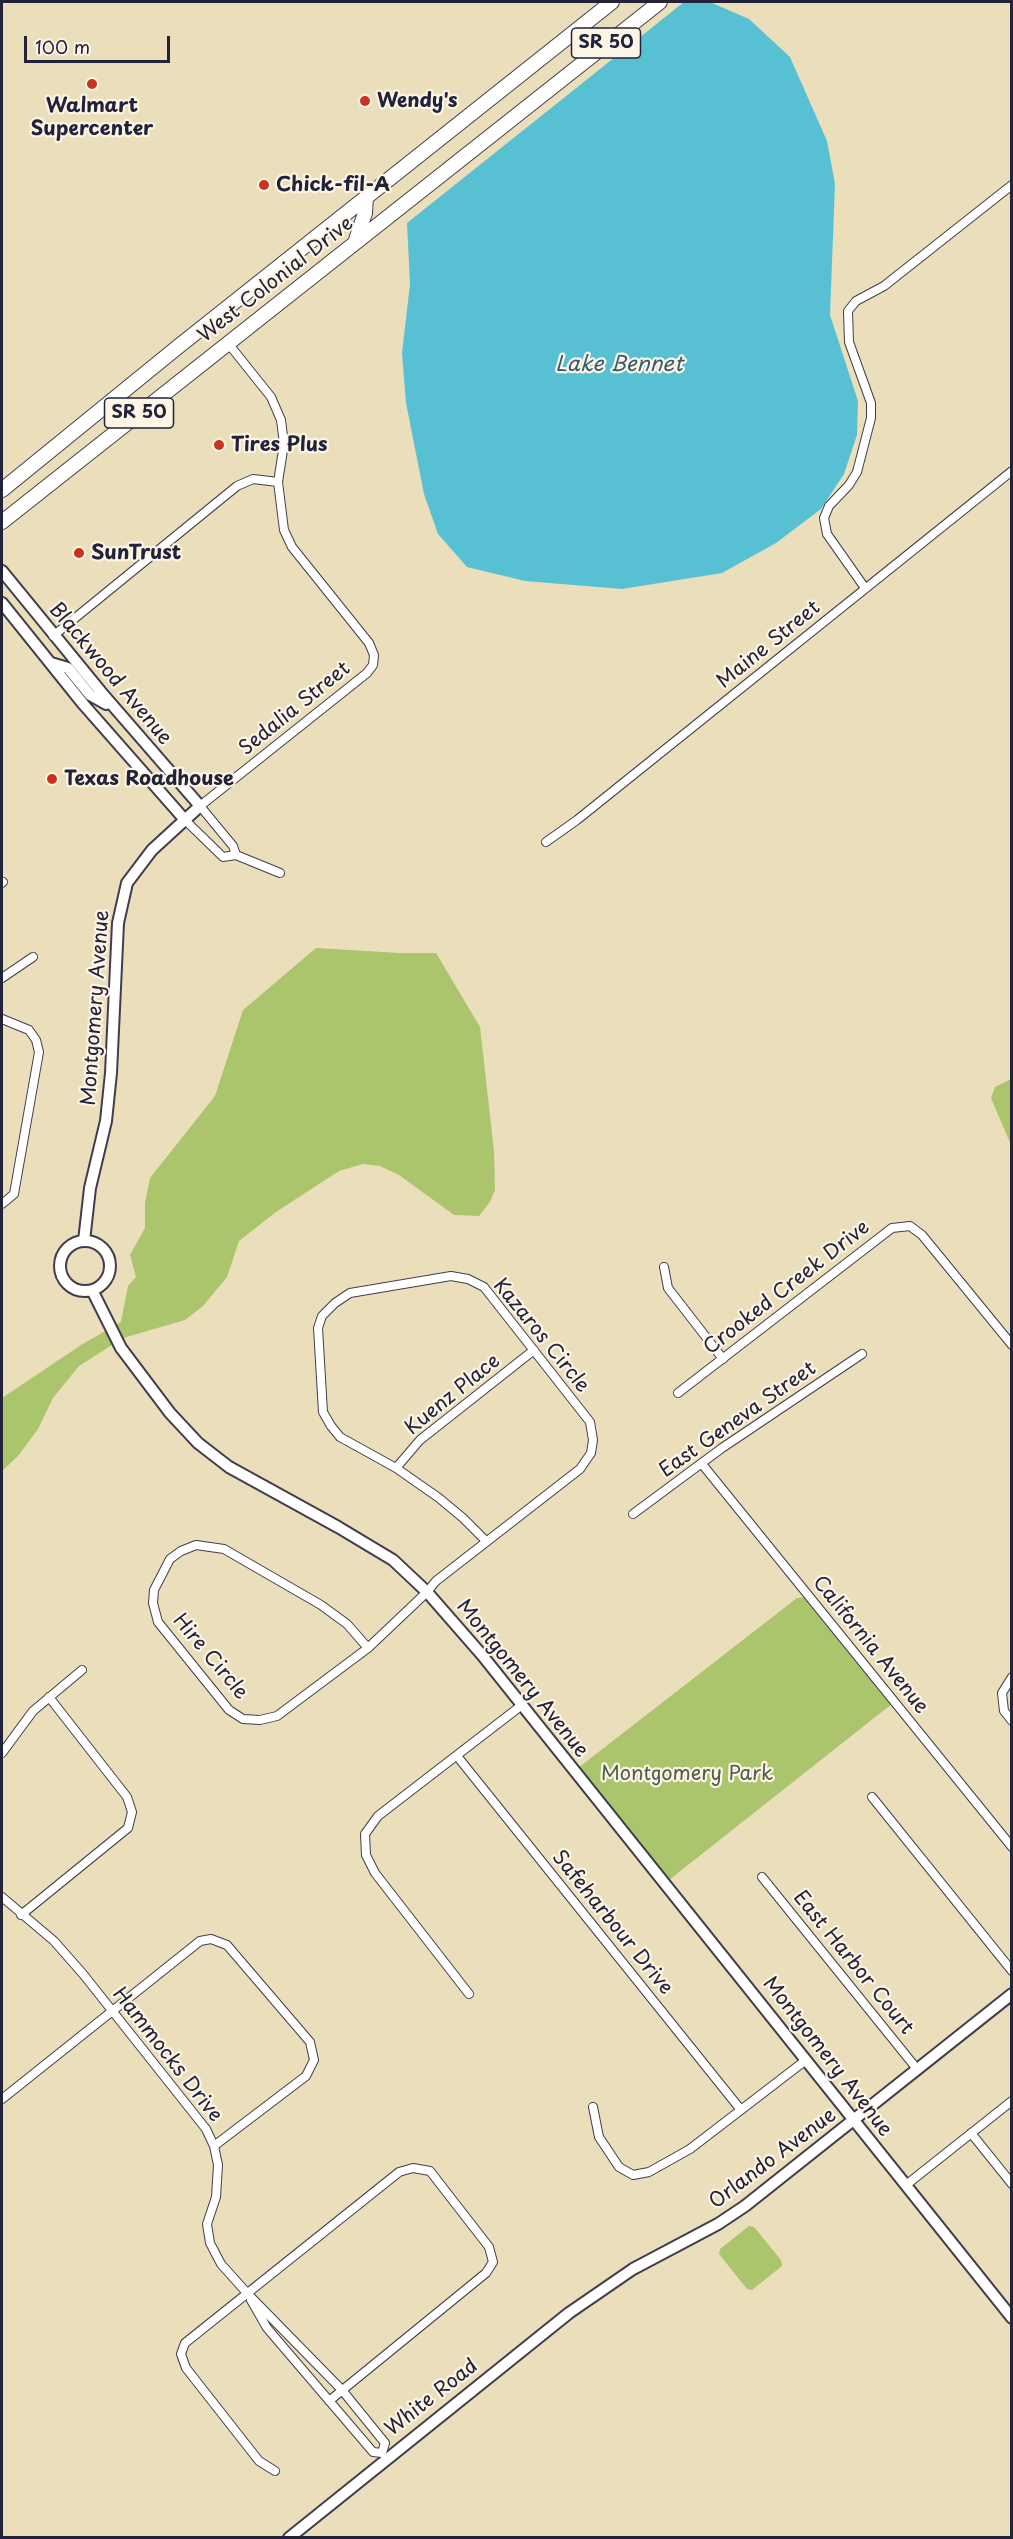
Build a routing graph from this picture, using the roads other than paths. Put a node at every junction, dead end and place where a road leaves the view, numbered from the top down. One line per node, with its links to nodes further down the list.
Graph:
1 (612, 2): 4 (highway, West Colonial Drive / SR 50)
2 (660, 2): 5 (highway, West Colonial Drive / SR 50)
3 (1011, 185): 12 (street)
4 (366, 197): 5 (highway); 9 (highway, West Colonial Drive / SR 50)
5 (355, 243): 6 (highway, West Colonial Drive / SR 50)
6 (227, 342): 8 (street); 10 (highway, West Colonial Drive / SR 50)
7 (1011, 471): 12 (street, Maine Street)
8 (278, 482): 14 (street); 17 (street, Sedalia Street)
9 (2, 490)
10 (2, 522)
11 (2, 572): 14 (street, Blackwood Avenue)
12 (865, 588): 19 (street, Maine Street)
13 (2, 603): 15 (street, Blackwood Avenue)
14 (53, 636): 16 (street, Blackwood Avenue)
15 (51, 663): 16 (street); 18 (street, Blackwood Avenue)
16 (115, 709): 17 (street, Blackwood Avenue)
17 (200, 806): 18 (street, Montgomery Avenue); 20 (street, Blackwood Avenue)
18 (185, 820): 20 (street, Blackwood Avenue); 26 (street, Montgomery Avenue)
19 (546, 842)
20 (236, 855): 21 (street, Blackwood Avenue)
21 (280, 873)
22 (33, 957): 23 (street)
23 (2, 978)
24 (2, 1019): 25 (street)
25 (2, 1204)
26 (84, 1241): 28 (street); 28 (street)
27 (664, 1267): 32 (street)
28 (92, 1290): 38 (street, Montgomery Avenue)
29 (1011, 1345): 32 (street, Crooked Creek Drive)
30 (534, 1350): 35 (street, Kuenz Place); 35 (street, Kazaros Circle); 37 (street, Kazaros Circle)
31 (862, 1354): 34 (street, East Geneva Street)
32 (723, 1359): 33 (street, Crooked Creek Drive)
33 (678, 1393)
34 (702, 1464): 36 (street, East Geneva Street); 48 (street, California Avenue)
35 (396, 1468): 37 (street, Kazaros Circle)
36 (633, 1514)
37 (486, 1541): 38 (street, Kazaros Circle)
38 (428, 1592): 39 (street, Hire Circle); 43 (street, Montgomery Avenue)
39 (368, 1648): 39 (street, Hire Circle)
40 (82, 1670): 42 (street)
41 (1011, 1677): 44 (street)
42 (49, 1697): 45 (street); 51 (street)
43 (522, 1705): 46 (street); 56 (street, Montgomery Avenue)
44 (1011, 1721)
45 (2, 1753)
46 (457, 1755): 53 (street); 61 (street, Safeharbour Drive)
47 (872, 1797): 52 (street)
48 (1011, 1847)
49 (762, 1877): 57 (street, East Harbor Court)
50 (2, 1897): 51 (street, Hammocks Drive)
51 (21, 1915): 55 (street, Hammocks Drive)
52 (1011, 1971)
53 (469, 1994)
54 (1011, 1994): 57 (street, Orlando Avenue)
55 (112, 2011): 58 (street); 64 (street, Hammocks Drive); 64 (street)
56 (806, 2060): 61 (street); 62 (street, Montgomery Avenue)
57 (917, 2070): 62 (street, Orlando Avenue)
58 (2, 2098)
59 (1011, 2101): 63 (street)
60 (593, 2107): 61 (street)
61 (741, 2110)
62 (854, 2120): 66 (street, Montgomery Avenue); 67 (street, Orlando Avenue)
63 (972, 2133): 65 (street); 66 (street)
64 (214, 2146): 68 (street, Hammocks Drive)
65 (1011, 2184)
66 (906, 2185): 69 (street, Montgomery Avenue)
67 (601, 2290): 72 (street, White Road)
68 (248, 2293): 70 (street, Hammocks Drive); 70 (street); 71 (street, Hammocks Drive); 73 (street)
69 (1011, 2318)
70 (342, 2390): 71 (street); 72 (street, Hammocks Drive)
71 (329, 2401): 72 (street, Hammocks Drive)
72 (384, 2456): 74 (street, White Road)
73 (275, 2471)
74 (289, 2538)

